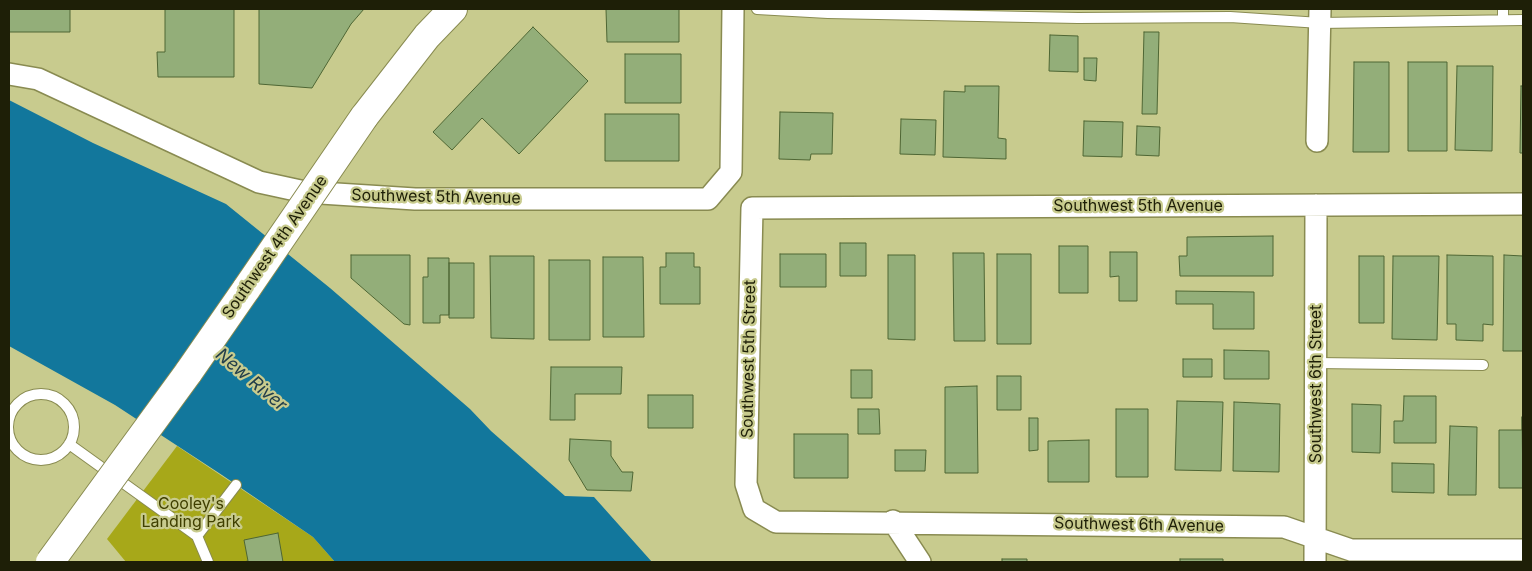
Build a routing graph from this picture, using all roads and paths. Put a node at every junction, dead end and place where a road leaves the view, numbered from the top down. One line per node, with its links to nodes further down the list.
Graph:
1 (453, 9): 22 (main road, Southwest 4th Avenue, bridge)
2 (733, 9): 8 (street, Southwest 5th Avenue)
3 (757, 9): 5 (lane)
4 (1503, 9): 6 (lane)
5 (1320, 16): 6 (lane); 9 (street)
6 (1503, 20): 7 (lane)
7 (1523, 20)
8 (9, 74)
9 (1317, 141)
10 (1523, 204): 11 (street, Southwest 5th Avenue)
11 (1316, 206): 12 (street, Southwest 5th Avenue); 13 (street, Southwest 6th Street)
12 (752, 208): 17 (street, Southwest 5th Street)
13 (1316, 363): 14 (lane); 20 (street, Southwest 6th Street)
14 (1483, 365)
15 (69, 444): 15 (lane); 19 (lane)
16 (236, 484): 19 (lane)
17 (754, 509): 18 (street, Southwest 6th Avenue)
18 (893, 522): 20 (street, Southwest 6th Avenue); 24 (street)
19 (197, 536): 23 (lane)
20 (1316, 538): 21 (street, Southwest 6th Avenue); 25 (street, Southwest 6th Street)
21 (1523, 550)
22 (50, 562)
23 (208, 562)
24 (920, 562)
25 (1316, 562)

